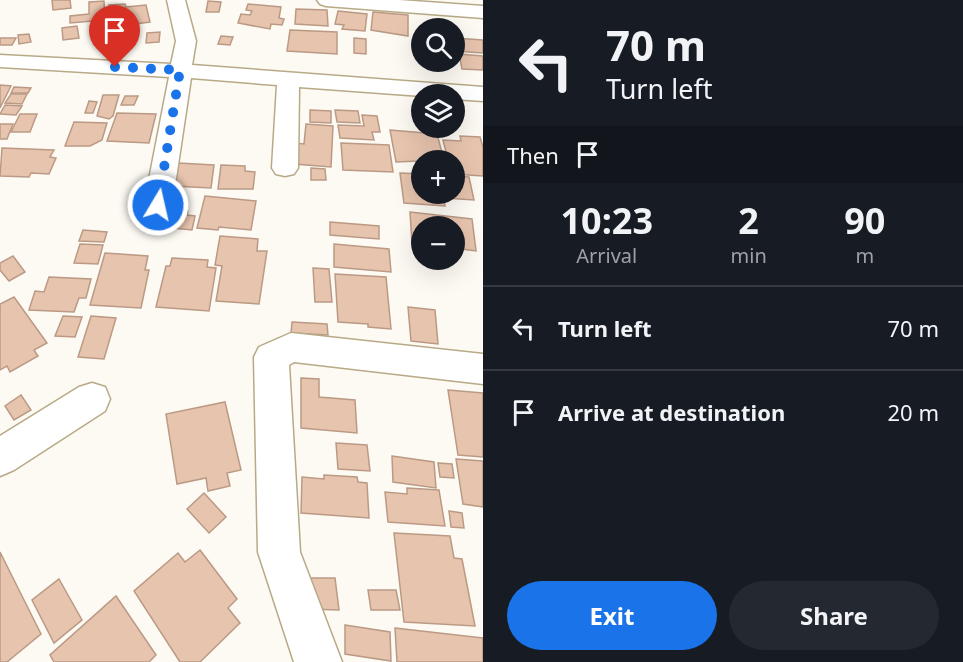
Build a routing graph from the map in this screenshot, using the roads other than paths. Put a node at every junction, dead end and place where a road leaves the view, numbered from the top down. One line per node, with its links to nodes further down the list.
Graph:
1 (176, 0): 5 (street)
2 (326, 0): 3 (street)
3 (483, 12)
4 (0, 61): 5 (street)
5 (180, 70): 6 (street); 9 (street)
6 (288, 79): 7 (street); 8 (street)
7 (483, 94)
8 (285, 168)
9 (158, 205)
10 (483, 369): 13 (street)
11 (92, 399): 12 (street)
12 (0, 458)
13 (318, 662)

